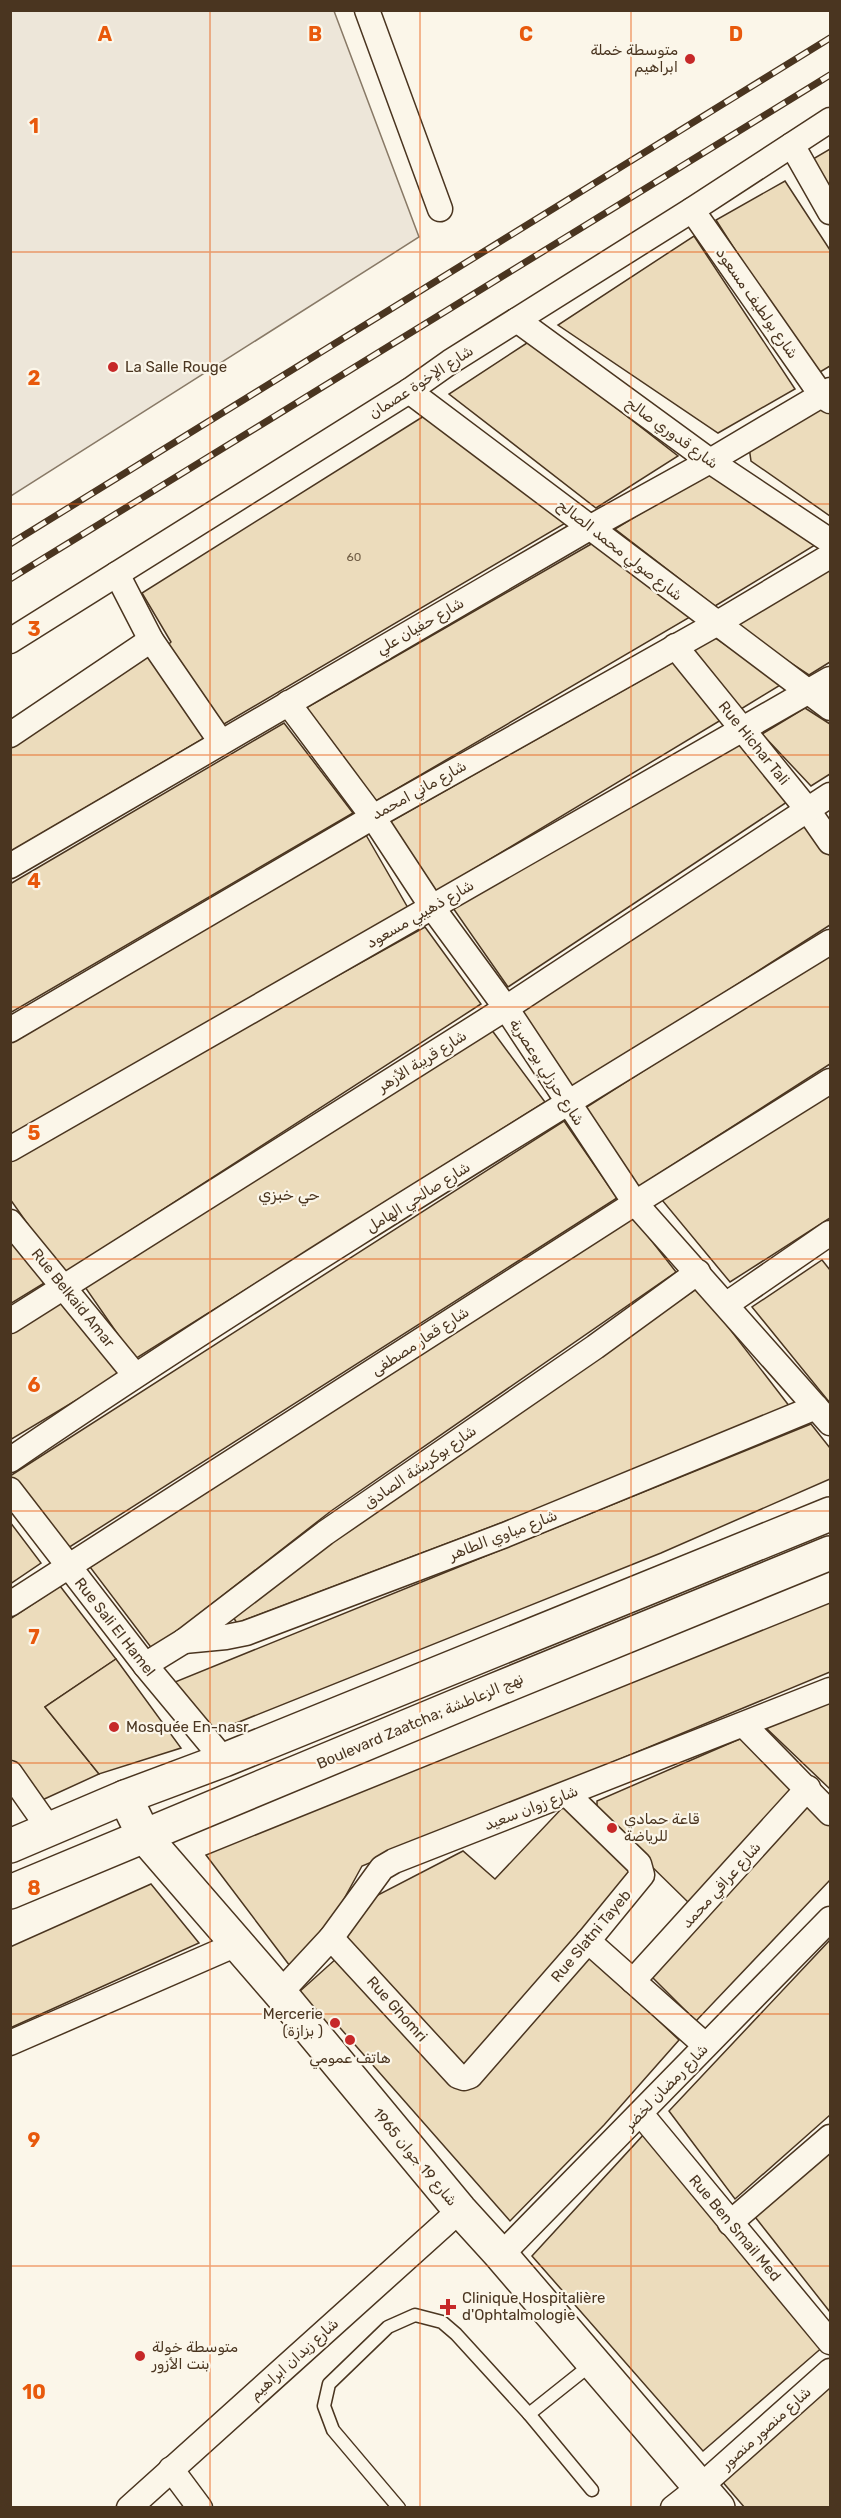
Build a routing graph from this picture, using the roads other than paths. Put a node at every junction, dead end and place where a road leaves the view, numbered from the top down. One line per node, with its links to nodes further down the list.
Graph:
1 (367, 10): 4 (street)
2 (831, 120): 3 (street, شارع الإخوة عصمان)
3 (792, 145): 5 (street, شارع الإخوة عصمان); 6 (street)
4 (440, 210)
5 (693, 210): 7 (street, شارع الإخوة عصمان); 9 (street, شارع بولطيف مسعود)
6 (831, 212)
7 (517, 320): 8 (street, شارع الإخوة عصمان); 10 (street, شارع قدوري صالح)
8 (409, 391): 11 (street, شارع صولي محمد الصالح); 14 (street, شارع الإخوة عصمان)
9 (828, 396): 10 (street, شارع حفيان علي)
10 (710, 461): 11 (street, شارع حفيان علي); 12 (street, شارع قدوري صالح)
11 (591, 527): 15 (street, شارع صولي محمد الصالح); 21 (street, شارع حفيان علي)
12 (831, 541)
13 (831, 556): 15 (street, شارع ماني امحمد)
14 (117, 574): 16 (street); 17 (street, شارع الإخوة عصمان)
15 (716, 624): 18 (street, شارع ماني امحمد); 20 (street, شارع صولي محمد الصالح)
16 (152, 640): 24 (street); 25 (street)
17 (10, 641)
18 (675, 646): 23 (street, Rue Hichar Tali); 28 (street, شارع ماني امحمد)
19 (831, 679): 20 (street, شارع ذهيبي مسعود)
20 (809, 692): 22 (street, شارع صولي محمد الصالح); 23 (street, شارع ذهيبي مسعود)
21 (288, 703): 25 (street, شارع حفيان علي); 28 (street, شارع حرزلي بوعصرية)
22 (831, 708)
23 (745, 730): 27 (street, Rue Hichar Tali); 31 (street, شارع ذهيبي مسعود)
24 (10, 735)
25 (221, 742): 30 (street, شارع حفيان علي)
26 (831, 795): 27 (street, شارع قريبة الأزهر)
27 (807, 809): 29 (street, Rue Hichar Tali); 33 (street, شارع قريبة الأزهر)
28 (373, 816): 31 (street, شارع حرزلي بوعصرية); 34 (street, شارع ماني امحمد)
29 (831, 842)
30 (10, 866)
31 (432, 907): 33 (street, شارع حرزلي بوعصرية); 37 (street, شارع ذهيبي مسعود)
32 (831, 942): 36 (street, شارع صالحي الهامل)
33 (506, 1008): 36 (street, شارع حرزلي بوعصرية); 42 (street, شارع قريبة الأزهر)
34 (10, 1030)
35 (831, 1081): 38 (street, شارع قعار مصطفى)
36 (567, 1103): 38 (street, شارع حرزلي بوعصرية); 45 (street, شارع صالحي الهامل)
37 (10, 1149)
38 (635, 1203): 41 (street, شارع حرزلي بوعصرية); 51 (street, شارع قعار مصطفى)
39 (12, 1226): 42 (street, Rue Belkaid Amar)
40 (828, 1239): 43 (street)
41 (698, 1272): 43 (street, شارع حرزلي بوعصرية); 53 (street, شارع بوكريشة الصادق)
42 (64, 1287): 44 (street, شارع قريبة الأزهر); 45 (street, Rue Belkaid Amar)
43 (727, 1304): 46 (street, شارع حرزلي بوعصرية)
44 (10, 1320)
45 (135, 1375): 47 (street, شارع صالحي الهامل)
46 (823, 1415): 53 (street, شارع مياوي الطاهر)
47 (10, 1460)
48 (10, 1490): 51 (street, Rue Sali El Hamel)
49 (831, 1514): 57 (main road)
50 (831, 1553): 64 (main road, Boulevard Zaatcha; نهج الزعاطشة)
51 (68, 1567): 52 (street, شارع قعار مصطفى); 54 (street, Rue Sali El Hamel)
52 (10, 1604)
53 (184, 1641): 54 (street, شارع بوكريشة الصادق)
54 (145, 1665): 57 (street, Rue Sali El Hamel)
55 (831, 1690): 56 (street, شارع زوان سعيد)
56 (744, 1725): 59 (street); 60 (street, شارع زوان سعيد)
57 (224, 1760): 61 (main road)
58 (10, 1773): 63 (street)
59 (808, 1788): 62 (street); 71 (street, شارع عرافي محمد)
60 (567, 1794): 68 (street, شارع زوان سعيد); 69 (street, Rue Slatni Tayeb)
61 (125, 1797): 63 (main road); 64 (main road, شارع 19 جوان 1965)
62 (831, 1813)
63 (50, 1830): 65 (main road)
64 (144, 1836): 66 (main road, Boulevard Zaatcha; نهج الزعاطشة); 70 (main road, شارع 19 جوان 1965)
65 (10, 1846)
66 (10, 1892)
67 (831, 1919): 74 (street, شارع رمضان لخضر)
68 (331, 1938): 72 (street, شارع زوان سعيد); 75 (street, Rue Ghomri)
69 (588, 1941): 71 (street); 75 (street, Rue Slatni Tayeb)
70 (237, 1944): 72 (main road, شارع 19 جوان 1965); 73 (street)
71 (633, 1981): 74 (street)
72 (280, 1993): 78 (main road, شارع 19 جوان 1965)
73 (10, 2043)
74 (705, 2045): 76 (street, شارع رمضان لخضر)
75 (464, 2078)
76 (641, 2114): 79 (street, Rue Ben Smail Med); 80 (street, شارع رمضان لخضر)
77 (831, 2137): 79 (street)
78 (460, 2210): 80 (main road, شارع 19 جوان 1965); 85 (street, شارع زيدان ابراهيم)
79 (730, 2223): 81 (street, Rue Ben Smail Med)
80 (501, 2255): 82 (main road, شارع 19 جوان 1965)
81 (831, 2342)
82 (594, 2362): 84 (lane); 87 (main road, شارع 19 جوان 1965)
83 (831, 2371): 87 (street, شارع منصور منصور)
84 (529, 2414): 86 (lane); 90 (lane)
85 (171, 2469): 88 (street, شارع زيدان ابراهيم); 89 (street)
86 (592, 2490)
87 (710, 2497): 91 (street)
88 (129, 2508)
89 (200, 2508)
90 (399, 2508)
91 (673, 2508)

